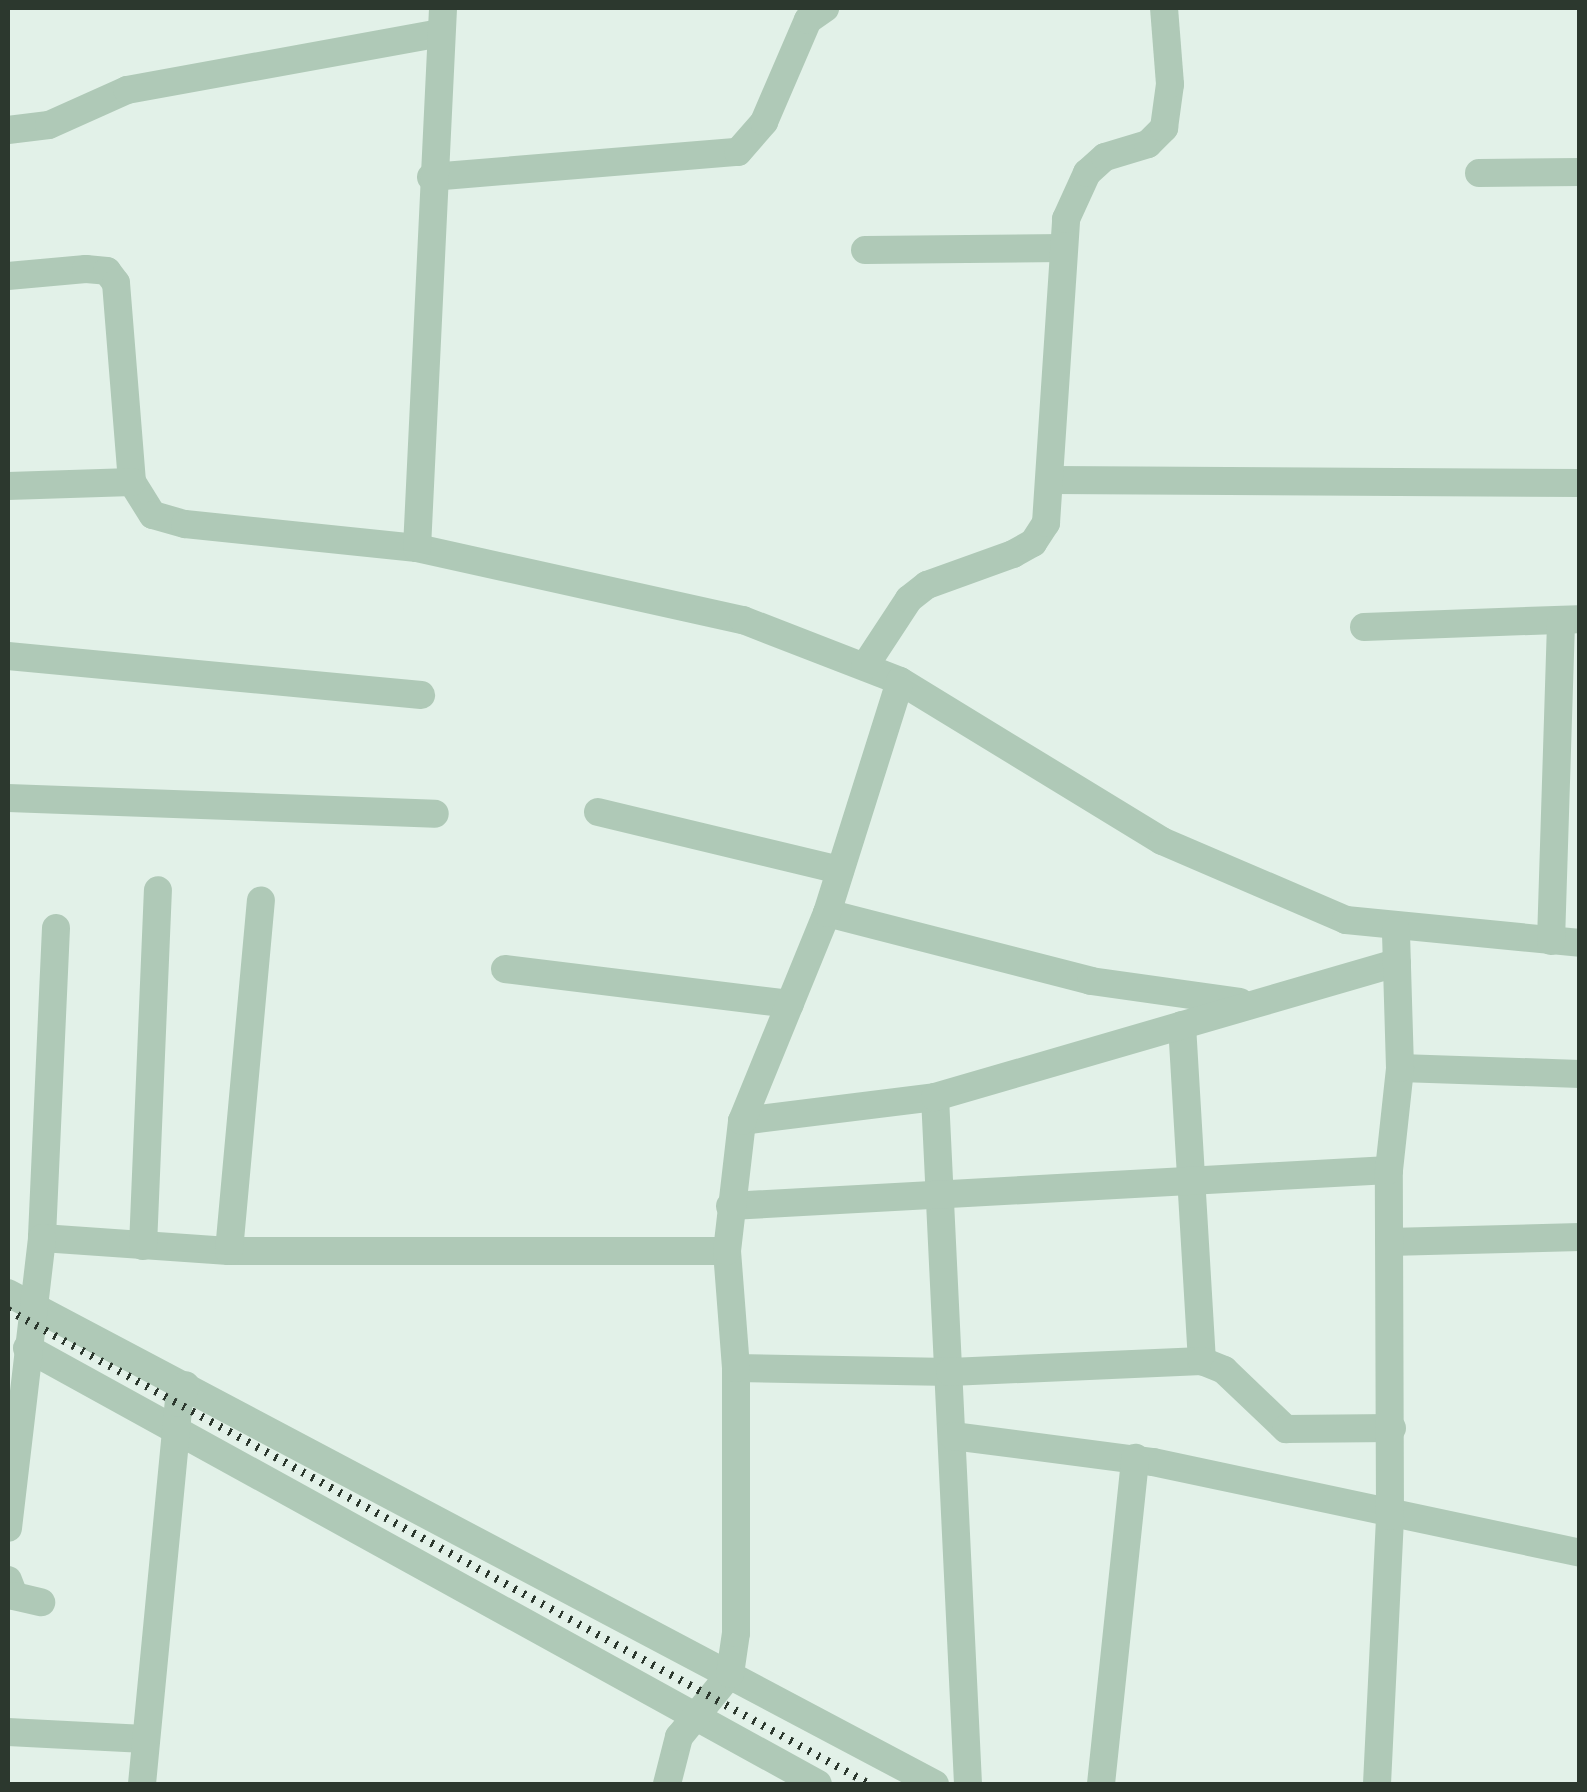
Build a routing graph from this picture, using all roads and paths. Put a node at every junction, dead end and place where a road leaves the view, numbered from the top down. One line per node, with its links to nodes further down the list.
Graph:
1 (825, 8): 7 (street)
2 (1164, 8): 8 (street)
3 (441, 20): 4 (street); 7 (street)
4 (8, 130)
5 (1580, 172): 6 (street)
6 (1478, 173)
7 (430, 177): 15 (street)
8 (1064, 248): 9 (street); 11 (street)
9 (866, 250)
10 (8, 276): 12 (street)
11 (1053, 480): 13 (street); 19 (street)
12 (132, 482): 14 (street); 15 (street)
13 (1580, 483)
14 (8, 486)
15 (417, 548): 19 (street)
16 (1570, 619): 17 (street); 31 (street)
17 (1364, 627)
18 (8, 656): 21 (street)
19 (866, 666): 20 (street)
20 (900, 681): 25 (street); 30 (street)
21 (421, 695)
22 (8, 798): 24 (street)
23 (598, 812): 25 (street)
24 (435, 814)
25 (840, 870): 28 (street)
26 (158, 890): 48 (street)
27 (262, 900): 49 (street)
28 (827, 913): 34 (street); 35 (street)
29 (56, 928): 46 (street)
30 (1396, 930): 31 (street); 32 (street)
31 (1565, 942)
32 (1397, 964): 35 (street); 37 (street)
33 (505, 968): 34 (street)
34 (790, 1004): 40 (street)
35 (1256, 1004): 36 (street)
36 (1182, 1025): 39 (street); 42 (street)
37 (1400, 1068): 38 (street); 41 (street)
38 (1580, 1074)
39 (936, 1097): 40 (street); 43 (street)
40 (742, 1121): 44 (street)
41 (1390, 1170): 42 (street); 47 (street)
42 (1192, 1185): 43 (street); 54 (street)
43 (937, 1195): 44 (street); 56 (street)
44 (730, 1206): 50 (street)
45 (1580, 1237): 47 (street)
46 (42, 1238): 48 (street); 52 (street)
47 (1389, 1242): 59 (street)
48 (143, 1246): 49 (street)
49 (229, 1251): 50 (street)
50 (727, 1251): 55 (street)
51 (8, 1293): 52 (street)
52 (35, 1308): 53 (street); 57 (street)
53 (20, 1358): 58 (street); 63 (street)
54 (1202, 1362): 56 (street); 59 (street)
55 (736, 1368): 56 (street); 67 (street)
56 (950, 1372): 60 (street)
57 (186, 1385): 58 (street); 67 (street)
58 (176, 1428): 68 (street); 70 (street)
59 (1392, 1428): 62 (street)
60 (953, 1436): 61 (street); 75 (street)
61 (1134, 1458): 62 (street); 76 (street)
62 (1390, 1516): 64 (street); 77 (street)
63 (8, 1528)
64 (1580, 1553)
65 (8, 1580): 66 (street)
66 (42, 1602)
67 (730, 1674): 68 (street); 74 (street)
68 (699, 1714): 72 (street); 73 (street)
69 (8, 1732): 70 (street)
70 (145, 1740): 71 (street)
71 (142, 1784)
72 (667, 1784)
73 (818, 1784)
74 (935, 1784)
75 (968, 1784)
76 (1101, 1784)
77 (1377, 1784)

